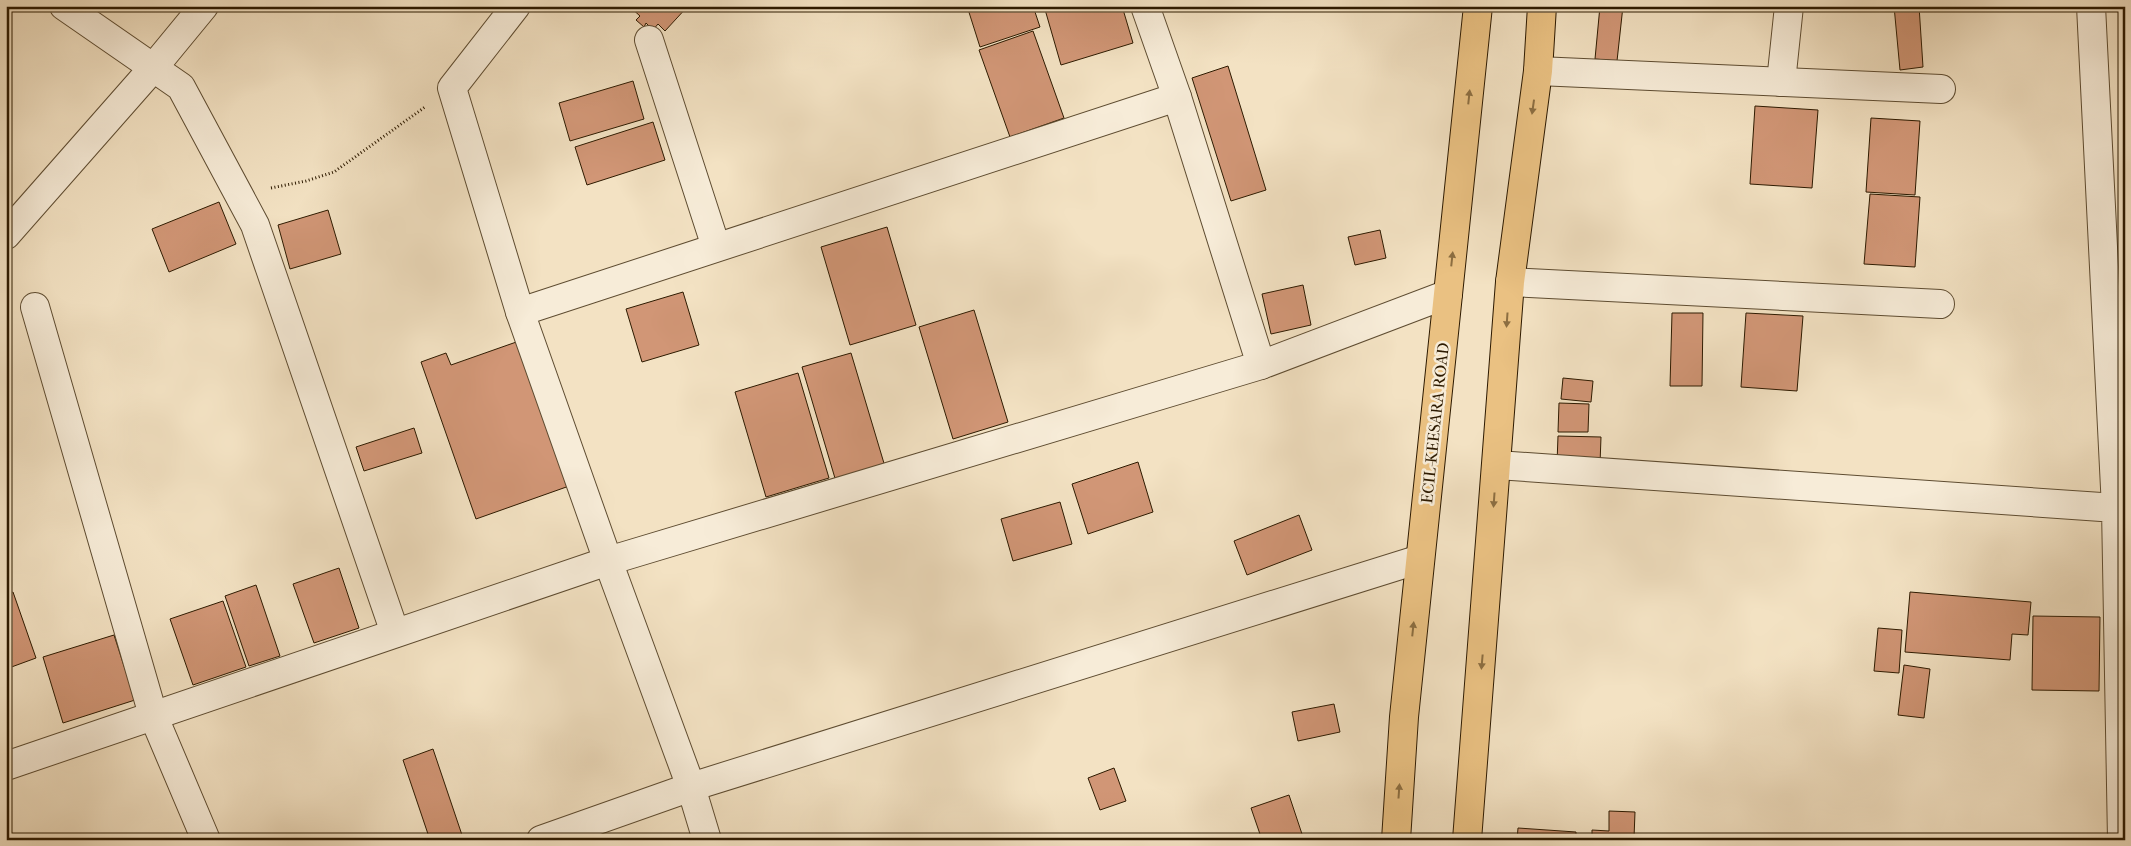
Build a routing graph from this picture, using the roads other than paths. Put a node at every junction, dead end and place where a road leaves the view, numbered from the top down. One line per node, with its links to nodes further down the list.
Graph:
1 (64, 6): 10 (street)
2 (204, 6): 10 (street)
3 (516, 6): 21 (street)
4 (1145, 6): 14 (street)
5 (1478, 6): 18 (main road, ECIL-KEESARA ROAD, one-way to 5)
6 (1542, 6): 11 (main road)
7 (1789, 6): 12 (street)
8 (2091, 6): 22 (street)
9 (649, 40): 16 (street)
10 (153, 68): 15 (street); 28 (street)
11 (1538, 71): 12 (street); 17 (main road, one-way to 17)
12 (1781, 82): 13 (street)
13 (1941, 89)
14 (1177, 97): 16 (street); 23 (street)
15 (6, 235)
16 (716, 247): 21 (street)
17 (1510, 282): 19 (street); 24 (main road, one-way to 24)
18 (1448, 294): 23 (street); 26 (main road, ECIL-KEESARA ROAD)
19 (1940, 304)
20 (35, 307): 29 (street)
21 (520, 312): 27 (street)
22 (2116, 327): 25 (street)
23 (1261, 365): 27 (street)
24 (1497, 465): 25 (street); 36 (main road, one-way to 36)
25 (2116, 508): 37 (street)
26 (1420, 559): 31 (street); 35 (main road, ECIL-KEESARA ROAD, one-way to 26)
27 (608, 561): 28 (street); 31 (street)
28 (396, 633): 29 (street)
29 (154, 715): 30 (street); 32 (street)
30 (6, 766)
31 (691, 787): 33 (street); 34 (street)
32 (206, 840)
33 (541, 840)
34 (706, 840)
35 (1396, 840)
36 (1467, 840)
37 (2122, 840)

